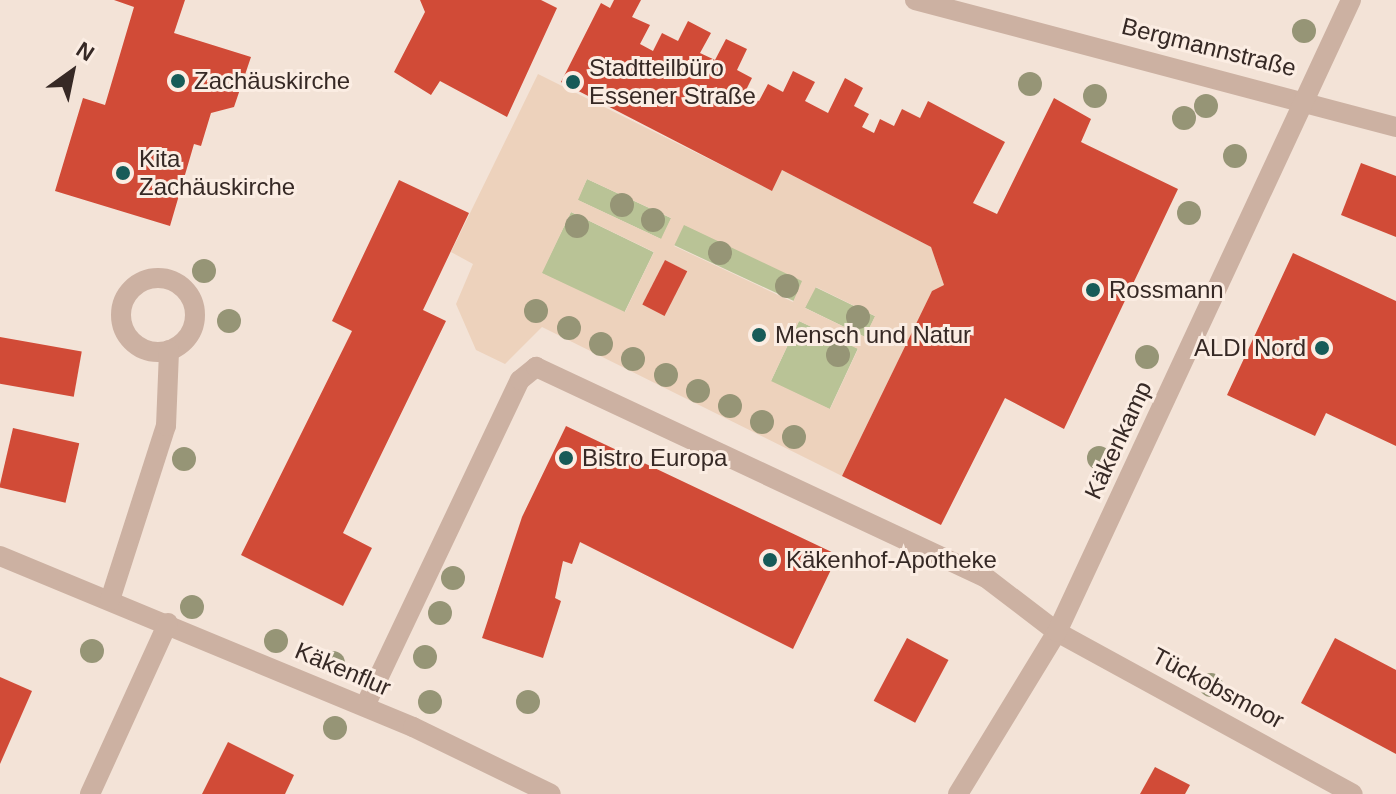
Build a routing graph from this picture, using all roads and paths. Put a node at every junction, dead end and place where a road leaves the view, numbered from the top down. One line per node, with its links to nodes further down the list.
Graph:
1 (915, 0): 3 (street, Bergmannstraße)
2 (1351, 0): 3 (street, Käkenkamp)
3 (1305, 98): 4 (street, Bergmannstraße); 9 (street, Käkenkamp)
4 (1396, 127)
5 (169, 350): 7 (street)
6 (0, 556): 7 (street, Käkenflur)
7 (110, 600): 8 (street, Käkenflur)
8 (168, 623): 10 (street, Käkenflur); 11 (street)
9 (1057, 632): 10 (street, Tückobsmoor); 13 (street, Käkenkamp); 14 (street, Tückobsmoor)
10 (365, 706): 12 (street, Käkenflur)
11 (90, 794)
12 (551, 794)
13 (958, 794)
14 (1353, 794)

